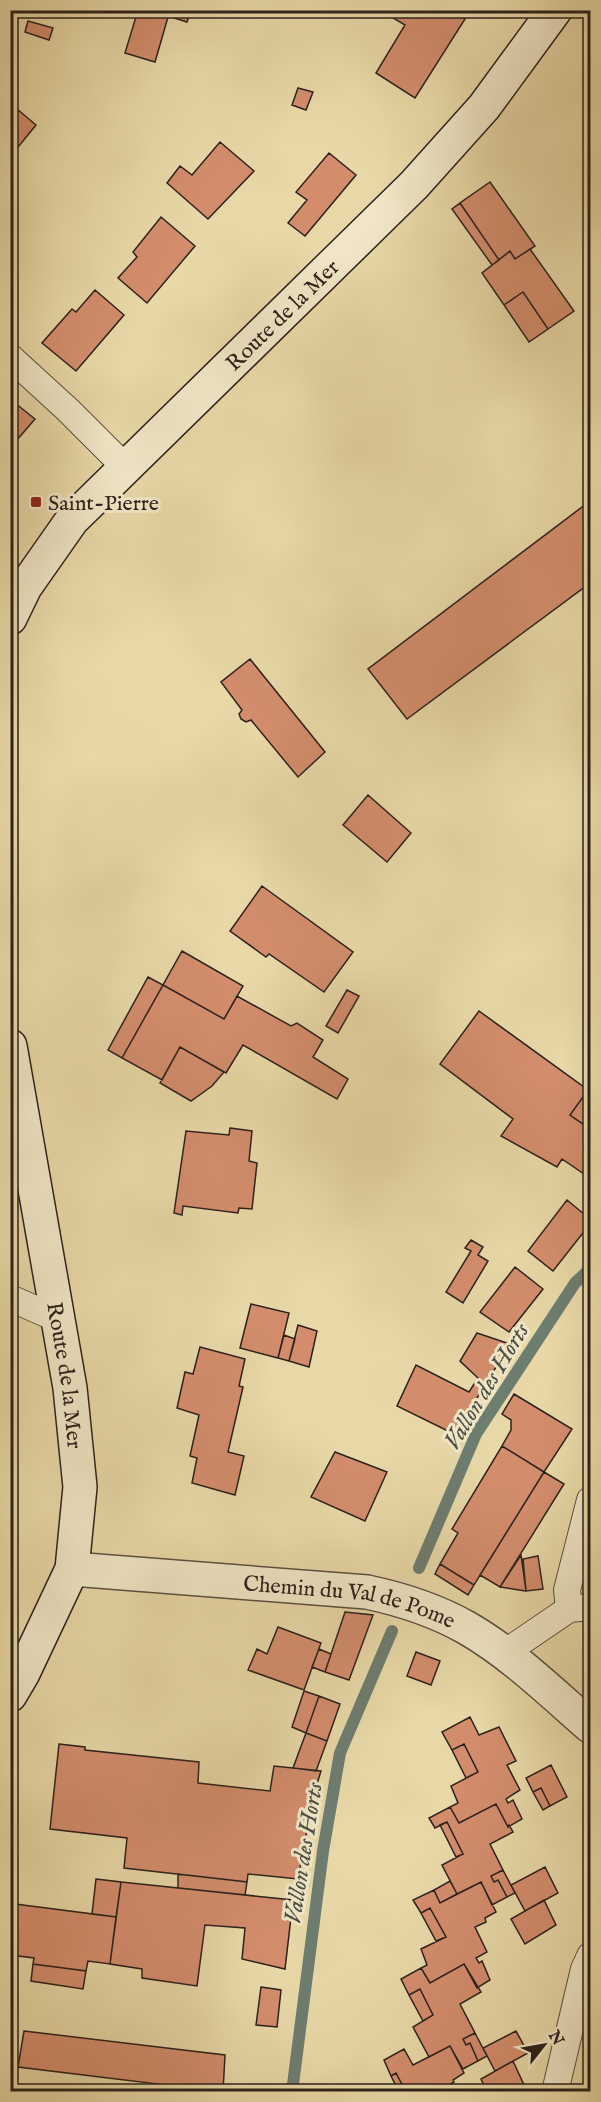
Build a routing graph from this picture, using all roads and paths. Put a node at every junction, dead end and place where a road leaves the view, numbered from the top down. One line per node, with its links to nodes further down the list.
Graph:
1 (555, 10): 3 (main road, Route de la Mer)
2 (10, 357): 3 (lane)
3 (126, 468): 4 (main road, Route de la Mer)
4 (10, 618)
5 (10, 1046): 7 (main road, Route de la Mer)
6 (10, 1298): 7 (lane)
7 (58, 1319): 10 (main road, Route de la Mer)
8 (591, 1500): 9 (lane)
9 (582, 1559): 11 (lane)
10 (72, 1569): 12 (main road, Chemin du Val de Pome); 13 (main road, Route de la Mer)
11 (580, 1608): 12 (lane)
12 (503, 1654): 14 (main road, Chemin du Val de Pome)
13 (10, 1695)
14 (591, 1726)
15 (591, 1956): 16 (lane)
16 (555, 2091)

